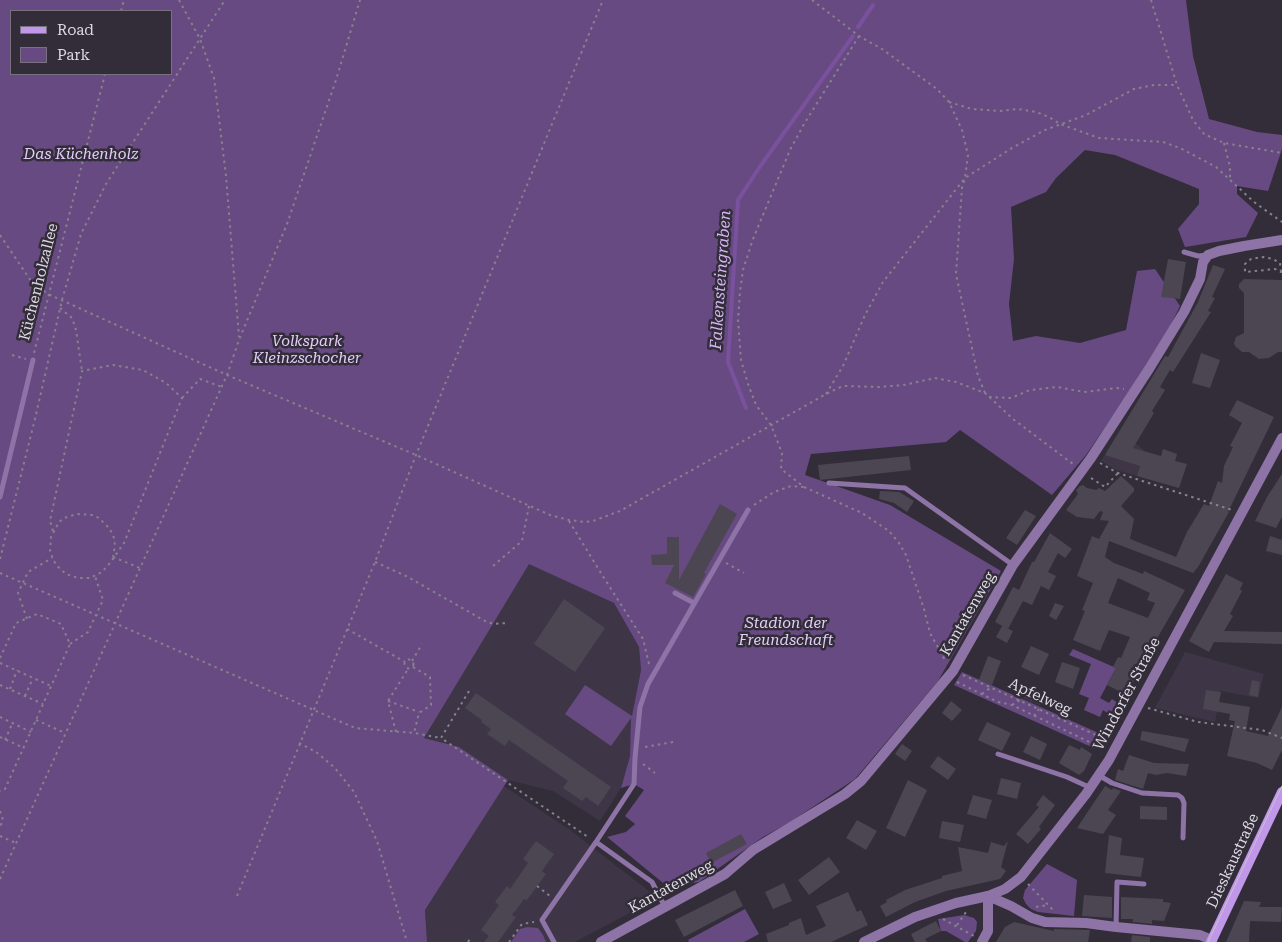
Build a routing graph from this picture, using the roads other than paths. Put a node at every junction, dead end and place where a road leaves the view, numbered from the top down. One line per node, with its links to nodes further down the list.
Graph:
1 (1282, 240): 3 (street)
2 (1184, 252): 3 (lane)
3 (1208, 255): 9 (street, Kantatenweg)
4 (33, 360): 7 (lane, Küchenholzallee)
5 (1282, 438): 13 (street, Windorfer Straße)
6 (829, 482): 9 (lane)
7 (0, 498)
8 (748, 510): 11 (lane)
9 (1013, 565): 20 (street, Kantatenweg)
10 (675, 593): 11 (lane)
11 (694, 603): 17 (lane)
12 (998, 754): 14 (lane)
13 (1100, 776): 14 (street, Windorfer Straße); 16 (lane)
14 (1091, 788): 19 (street, Windorfer Straße)
15 (1282, 792): 22 (main road, Dieskaustraße)
16 (1183, 838)
17 (596, 842): 20 (lane); 23 (lane)
18 (1144, 884): 21 (lane)
19 (988, 896): 21 (street); 25 (street, Windorfer Straße); 26 (street)
20 (665, 907): 24 (street, Kantatenweg)
21 (1116, 927): 22 (street)
22 (1212, 941)
23 (554, 942)
24 (601, 942)
25 (864, 942)
26 (982, 942)

